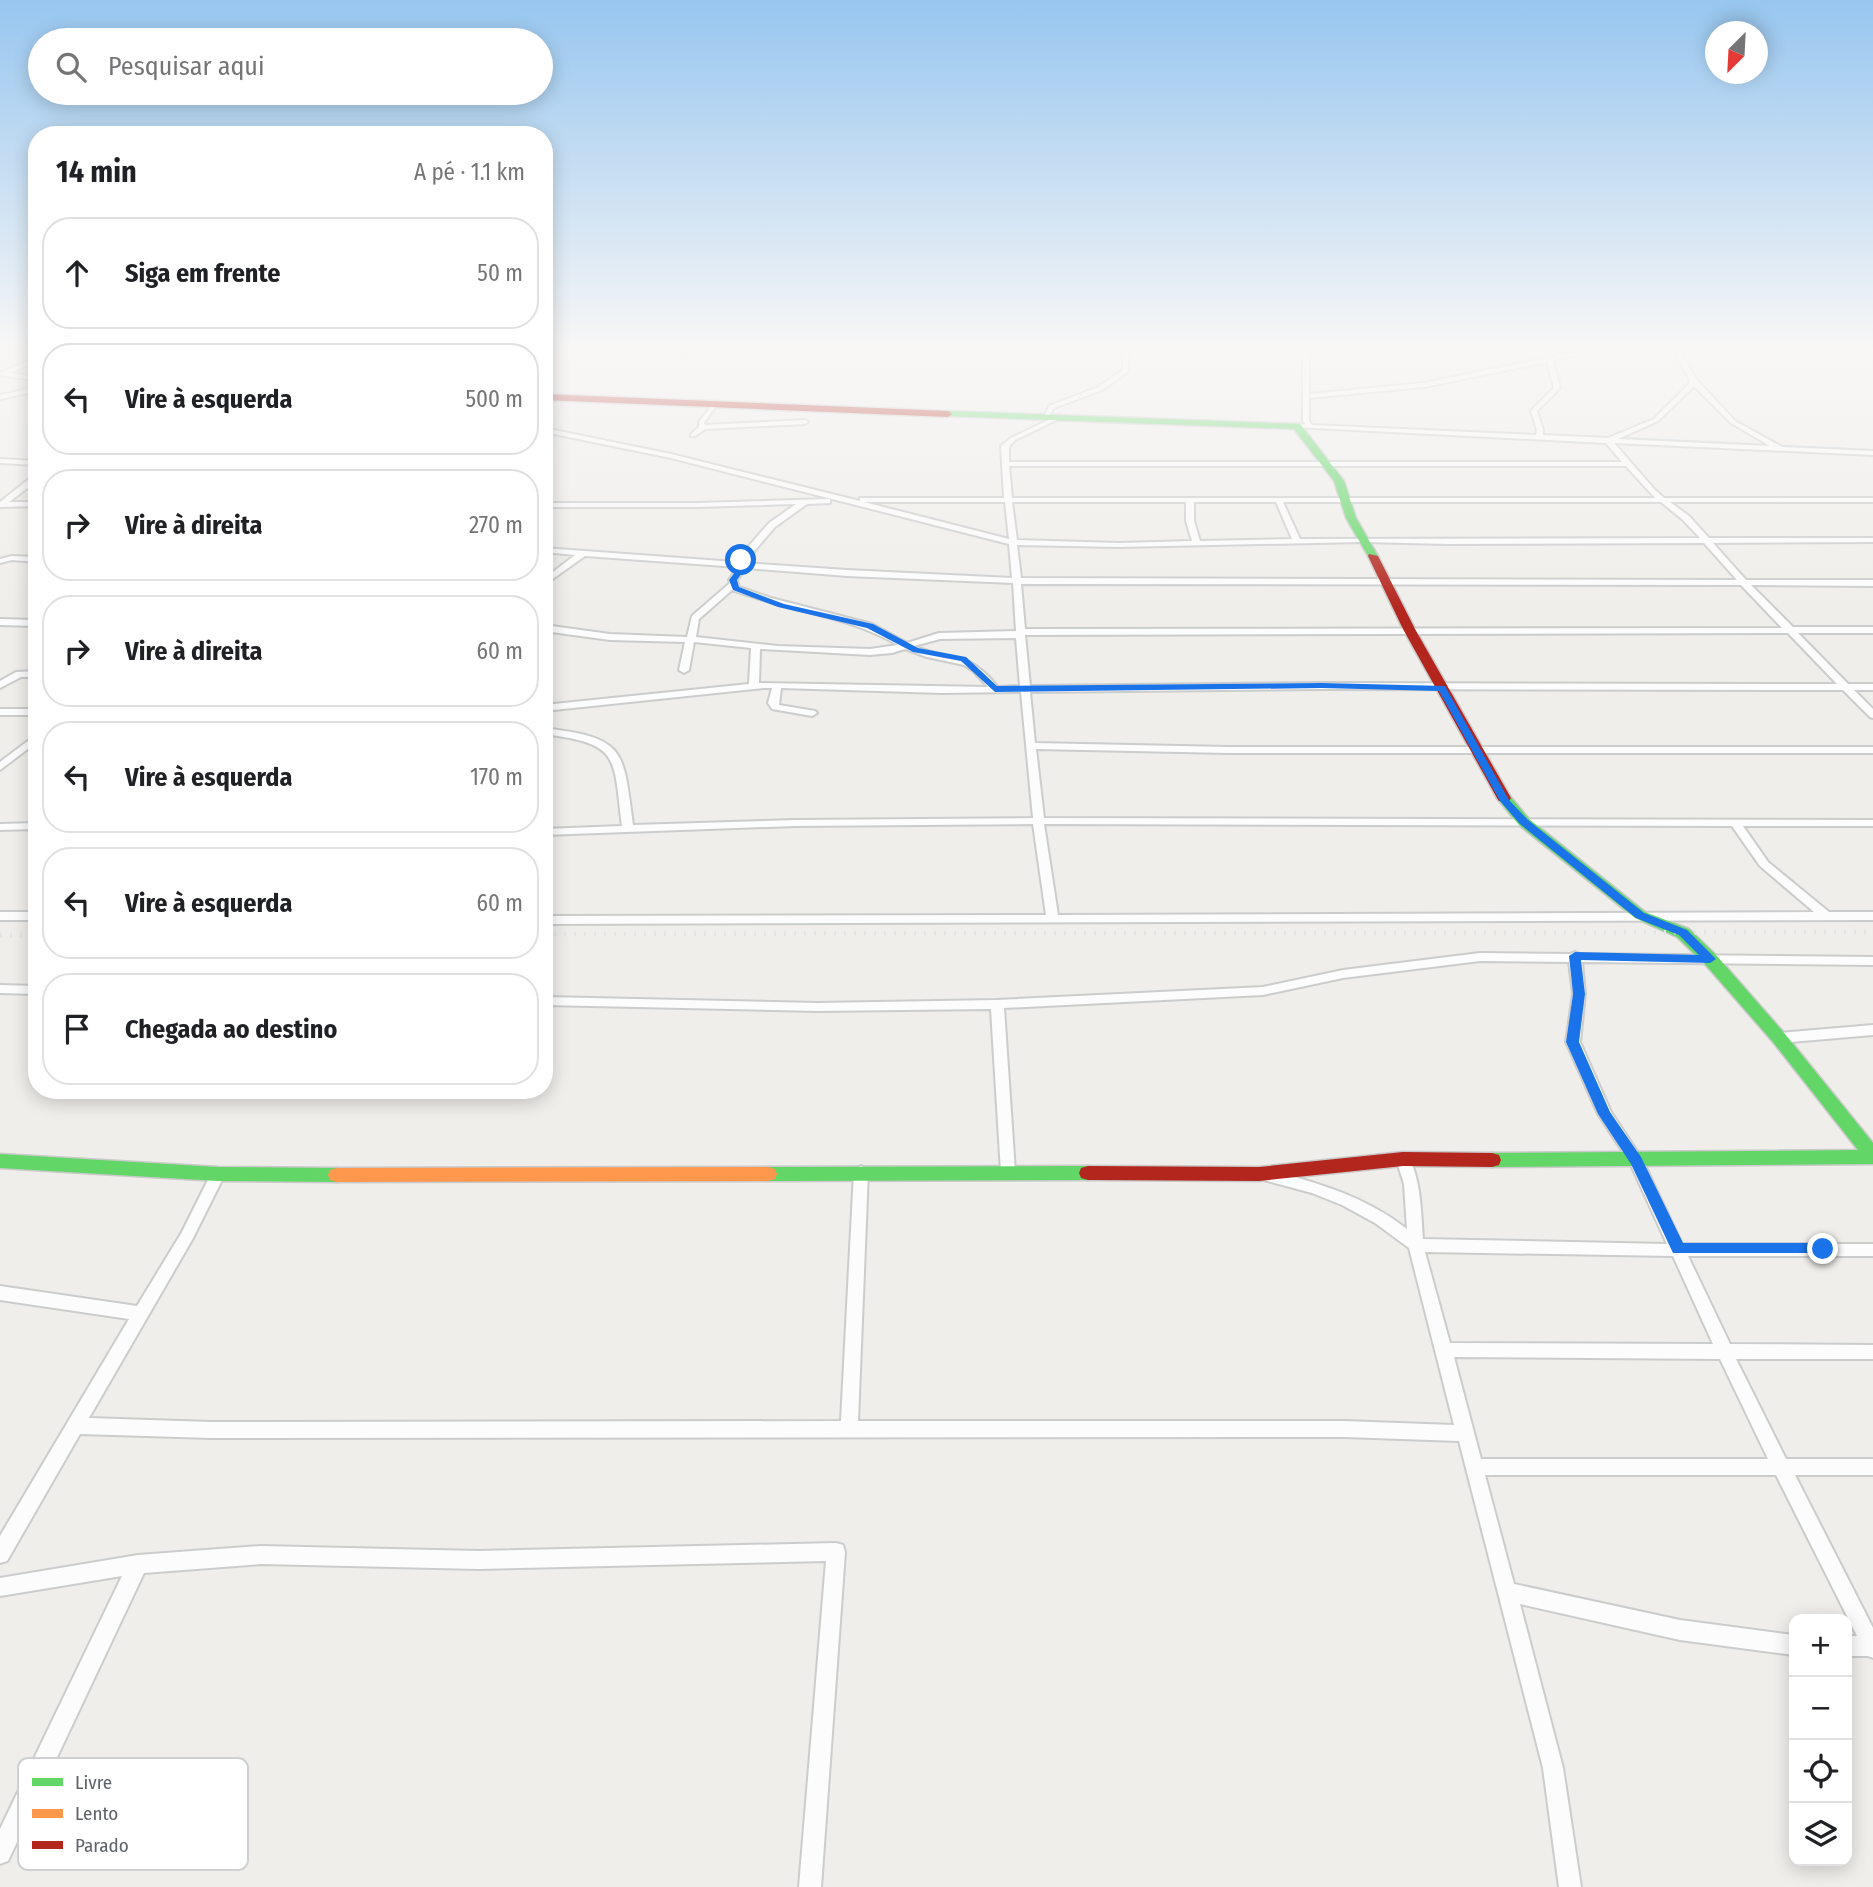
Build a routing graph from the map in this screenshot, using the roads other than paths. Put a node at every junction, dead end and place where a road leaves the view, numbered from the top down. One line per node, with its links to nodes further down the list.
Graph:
1 (569, 435): 20 (street)
2 (1020, 435): 13 (street)
3 (1308, 435): 14 (street)
4 (1476, 435): 7 (street)
5 (1623, 435): 8 (street)
6 (1757, 435): 9 (street)
7 (1539, 438): 8 (street)
8 (1608, 442): 9 (street); 15 (street)
9 (1783, 449): 10 (street)
10 (1873, 453)
11 (0, 461): 12 (street)
12 (28, 463)
13 (1006, 464): 14 (street); 21 (street)
14 (1328, 464): 15 (street); 18 (street)
15 (1627, 464): 19 (street)
16 (28, 485): 26 (street)
17 (1278, 499): 18 (street); 22 (street); 33 (street)
18 (1347, 499): 19 (street); 29 (street)
19 (1661, 499): 23 (street); 31 (street)
20 (842, 500): 21 (street); 24 (street); 32 (street)
21 (1007, 500): 22 (street); 32 (street)
22 (1190, 500): 34 (street)
23 (1873, 500)
24 (806, 501): 27 (street); 39 (street)
25 (28, 504): 26 (street)
26 (3, 505): 28 (street)
27 (553, 505)
28 (0, 512)
29 (1363, 540): 31 (street); 33 (street); 43 (street)
30 (1873, 540): 31 (street)
31 (1707, 541): 42 (street)
32 (1012, 542): 34 (street); 41 (street)
33 (1297, 542): 34 (street)
34 (1197, 544)
35 (553, 551): 36 (street)
36 (583, 553): 39 (street); 40 (street)
37 (28, 559): 38 (street)
38 (0, 561)
39 (740, 566): 41 (street); 45 (street)
40 (553, 576)
41 (1017, 581): 43 (street); 54 (street)
42 (1743, 582): 43 (street); 44 (street); 51 (street)
43 (1388, 583): 50 (street)
44 (1873, 583)
45 (732, 585): 55 (street); 56 (street)
46 (0, 622): 47 (street)
47 (18, 622): 48 (street); 53 (street)
48 (28, 623)
49 (553, 629): 55 (street)
50 (1409, 629): 51 (street); 54 (street); 64 (street)
51 (1794, 630): 52 (street); 65 (street)
52 (1873, 631)
53 (0, 633)
54 (1020, 633): 56 (street); 67 (street)
55 (691, 640): 57 (street); 58 (street)
56 (907, 645): 57 (street); 66 (street)
57 (756, 646): 61 (street)
58 (684, 670)
59 (28, 674): 60 (street)
60 (0, 685)
61 (754, 685): 62 (street); 68 (street)
62 (777, 685): 66 (street); 71 (street)
63 (1873, 687): 65 (street)
64 (1442, 688): 65 (street); 67 (street); 76 (street)
65 (1849, 688): 72 (street)
66 (995, 689): 67 (street)
67 (1024, 689): 75 (street)
68 (553, 707)
69 (0, 712): 70 (street)
70 (28, 712)
71 (812, 713)
72 (1873, 715)
73 (553, 732): 85 (street)
74 (28, 744): 78 (street)
75 (1032, 746): 76 (street); 79 (street)
76 (1476, 750): 77 (street); 80 (street)
77 (1873, 750)
78 (0, 767)
79 (1038, 821): 80 (street); 85 (street); 92 (street)
80 (1524, 822): 81 (street); 87 (street)
81 (1735, 822): 82 (street); 90 (street)
82 (1873, 823)
83 (0, 827): 84 (street)
84 (28, 827)
85 (628, 830): 86 (street)
86 (553, 832)
87 (1640, 915): 90 (street); 92 (street); 95 (street)
88 (0, 916): 89 (street)
89 (28, 916)
90 (1826, 916): 91 (street)
91 (1873, 916)
92 (1052, 917): 93 (street)
93 (553, 920)
94 (1575, 956): 95 (street); 100 (street); 105 (street)
95 (1710, 959): 96 (street); 102 (street)
96 (1873, 961)
97 (0, 989): 98 (street)
98 (28, 990)
99 (553, 1001): 100 (street)
100 (997, 1004): 108 (street)
101 (1873, 1030): 102 (street)
102 (1779, 1038): 103 (street)
103 (1873, 1157): 105 (street)
104 (1403, 1158): 105 (street); 110 (street); 111 (street)
105 (1636, 1161): 112 (street)
106 (3, 1164): 109 (street)
107 (861, 1172): 108 (street); 109 (street); 120 (street)
108 (1008, 1172): 110 (street)
109 (218, 1174): 115 (street)
110 (1259, 1174): 111 (street)
111 (1416, 1245): 112 (street); 117 (street)
112 (1678, 1249): 113 (street); 116 (street)
113 (1873, 1250)
114 (0, 1293): 115 (street)
115 (141, 1314): 119 (street)
116 (1724, 1349): 117 (street); 118 (street); 124 (street)
117 (1446, 1350): 121 (street)
118 (1873, 1352)
119 (76, 1426): 120 (street); 125 (street)
120 (849, 1429): 121 (street)
121 (1466, 1433): 122 (street)
122 (1474, 1467): 124 (street); 128 (street)
123 (1873, 1467): 124 (street)
124 (1782, 1468): 131 (street)
125 (0, 1554)
126 (138, 1564): 127 (street); 132 (street); 135 (street)
127 (0, 1587)
128 (1509, 1592): 129 (street); 136 (street)
129 (1789, 1643)
130 (1852, 1646): 131 (street)
131 (1872, 1647)
132 (45, 1758)
133 (18, 1815): 134 (street)
134 (0, 1853)
135 (810, 1887)
136 (1570, 1887)

